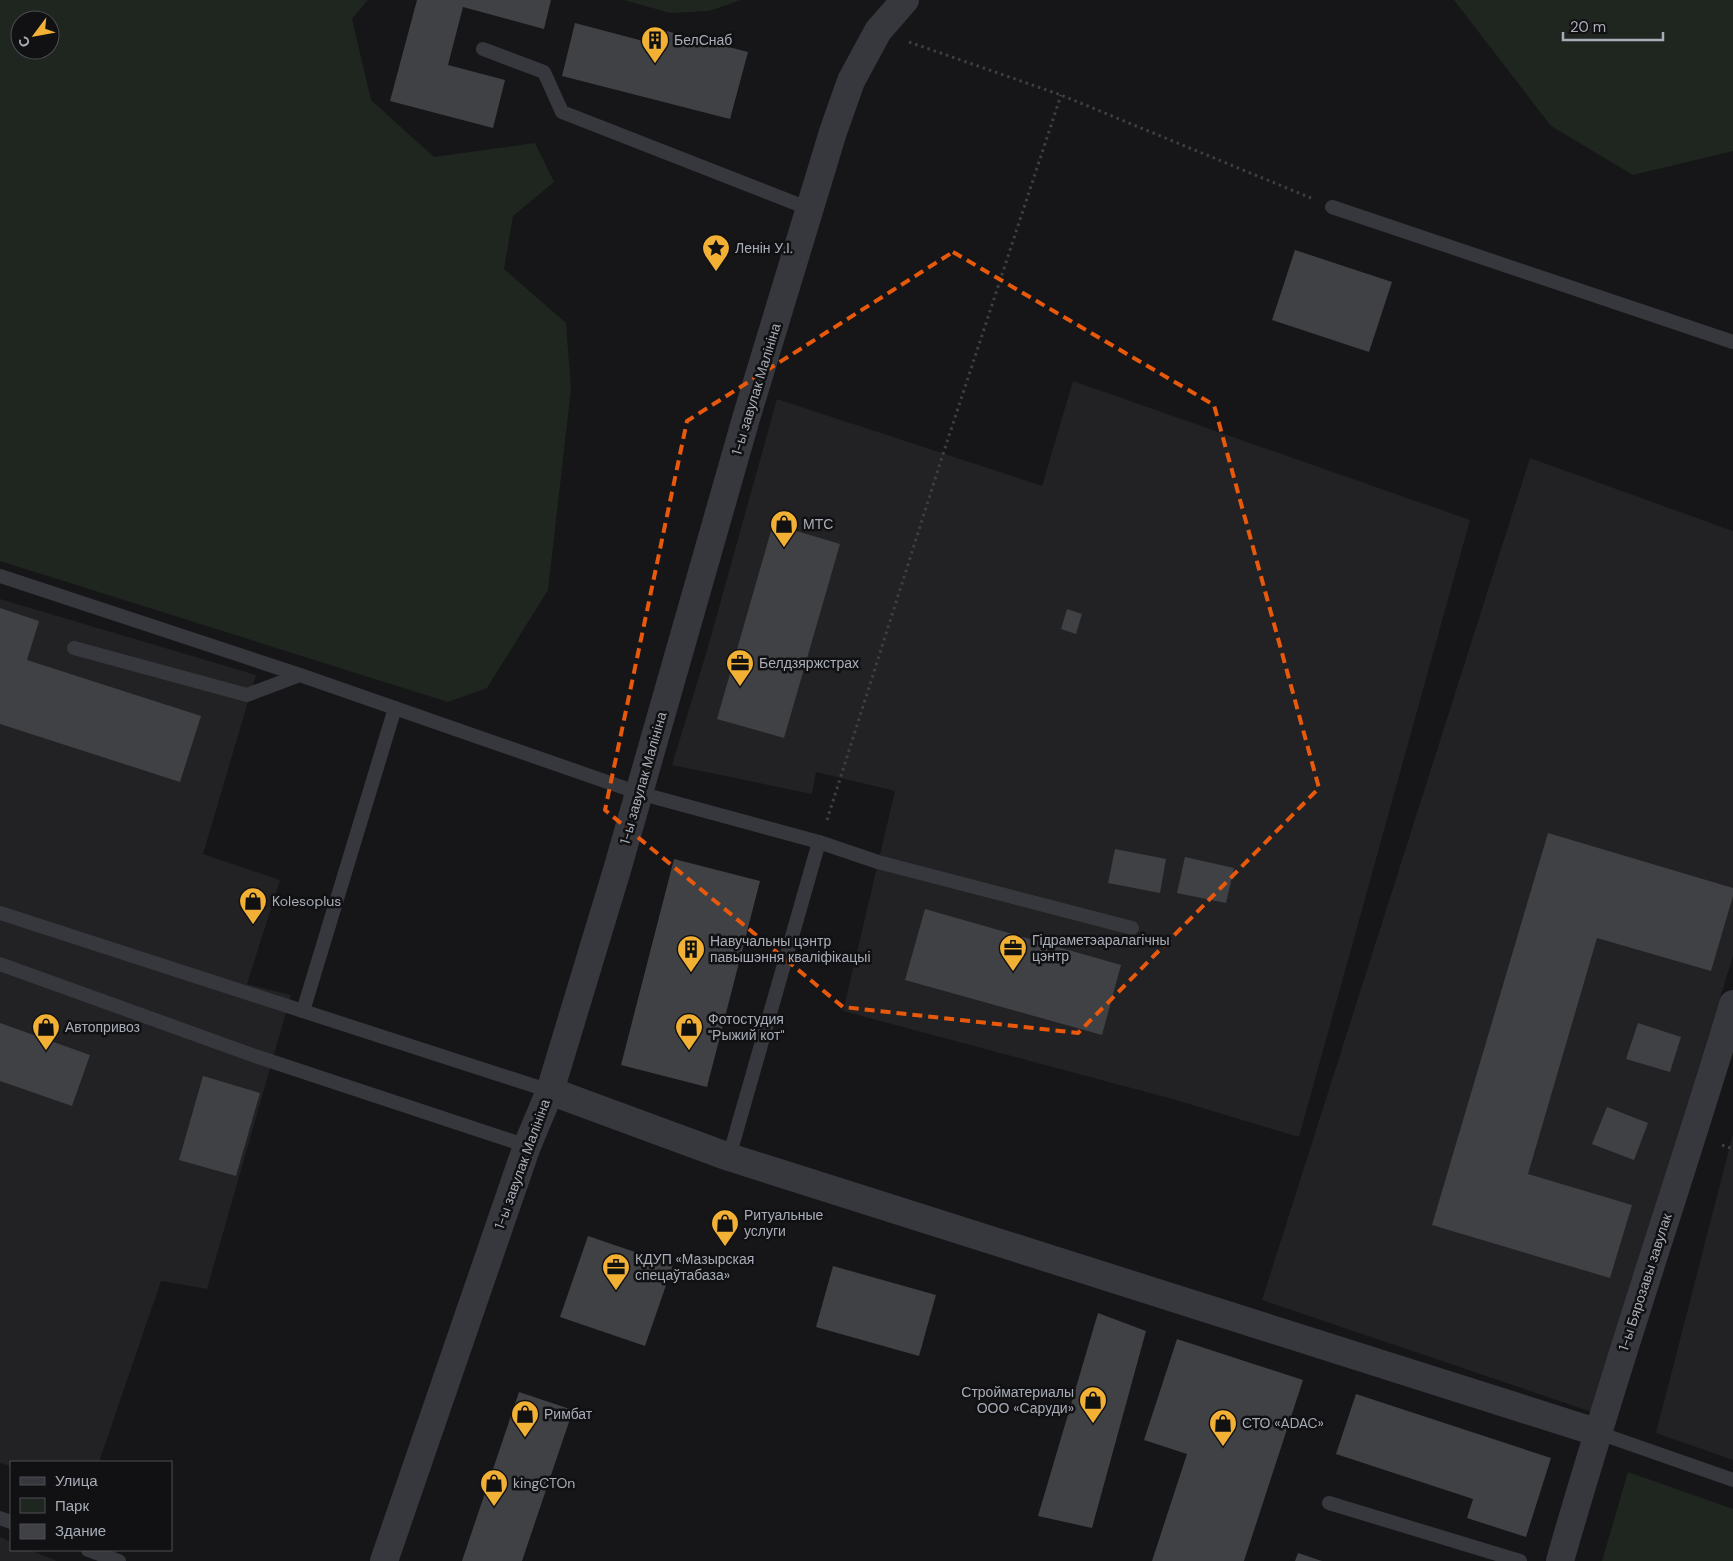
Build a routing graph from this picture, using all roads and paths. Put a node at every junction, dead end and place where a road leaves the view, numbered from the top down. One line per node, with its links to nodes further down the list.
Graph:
1 (905, 0): 2 (street, 1-ы завулак Малініна)
2 (878, 31): 4 (path); 6 (street, 1-ы завулак Малініна)
3 (483, 49): 6 (lane)
4 (1061, 95): 5 (path); 13 (path)
5 (1332, 207): 7 (lane)
6 (810, 209): 12 (street, 1-ы завулак Малініна)
7 (1733, 342)
8 (0, 576): 10 (lane)
9 (74, 648): 10 (lane)
10 (300, 675): 11 (lane)
11 (395, 708): 12 (lane); 18 (lane)
12 (639, 793): 13 (lane); 19 (street, 1-ы завулак Малініна)
13 (820, 842): 15 (lane); 21 (lane)
14 (0, 913): 18 (lane)
15 (1132, 928)
16 (0, 964): 20 (lane)
17 (1733, 1004): 22 (street, 1-ы Бярозавы завулак)
18 (302, 1011): 19 (lane)
19 (550, 1091): 20 (street, 1-ы завулак Малініна); 21 (street)
20 (527, 1146): 27 (street, 1-ы завулак Малініна)
21 (729, 1157): 22 (street)
22 (1596, 1432): 23 (lane); 29 (street, 1-ы Бярозавы завулак)
23 (1733, 1480)
24 (1329, 1502): 28 (lane)
25 (91, 1551): 26 (lane)
26 (120, 1561)
27 (384, 1561)
28 (1520, 1561)
29 (1560, 1561)

